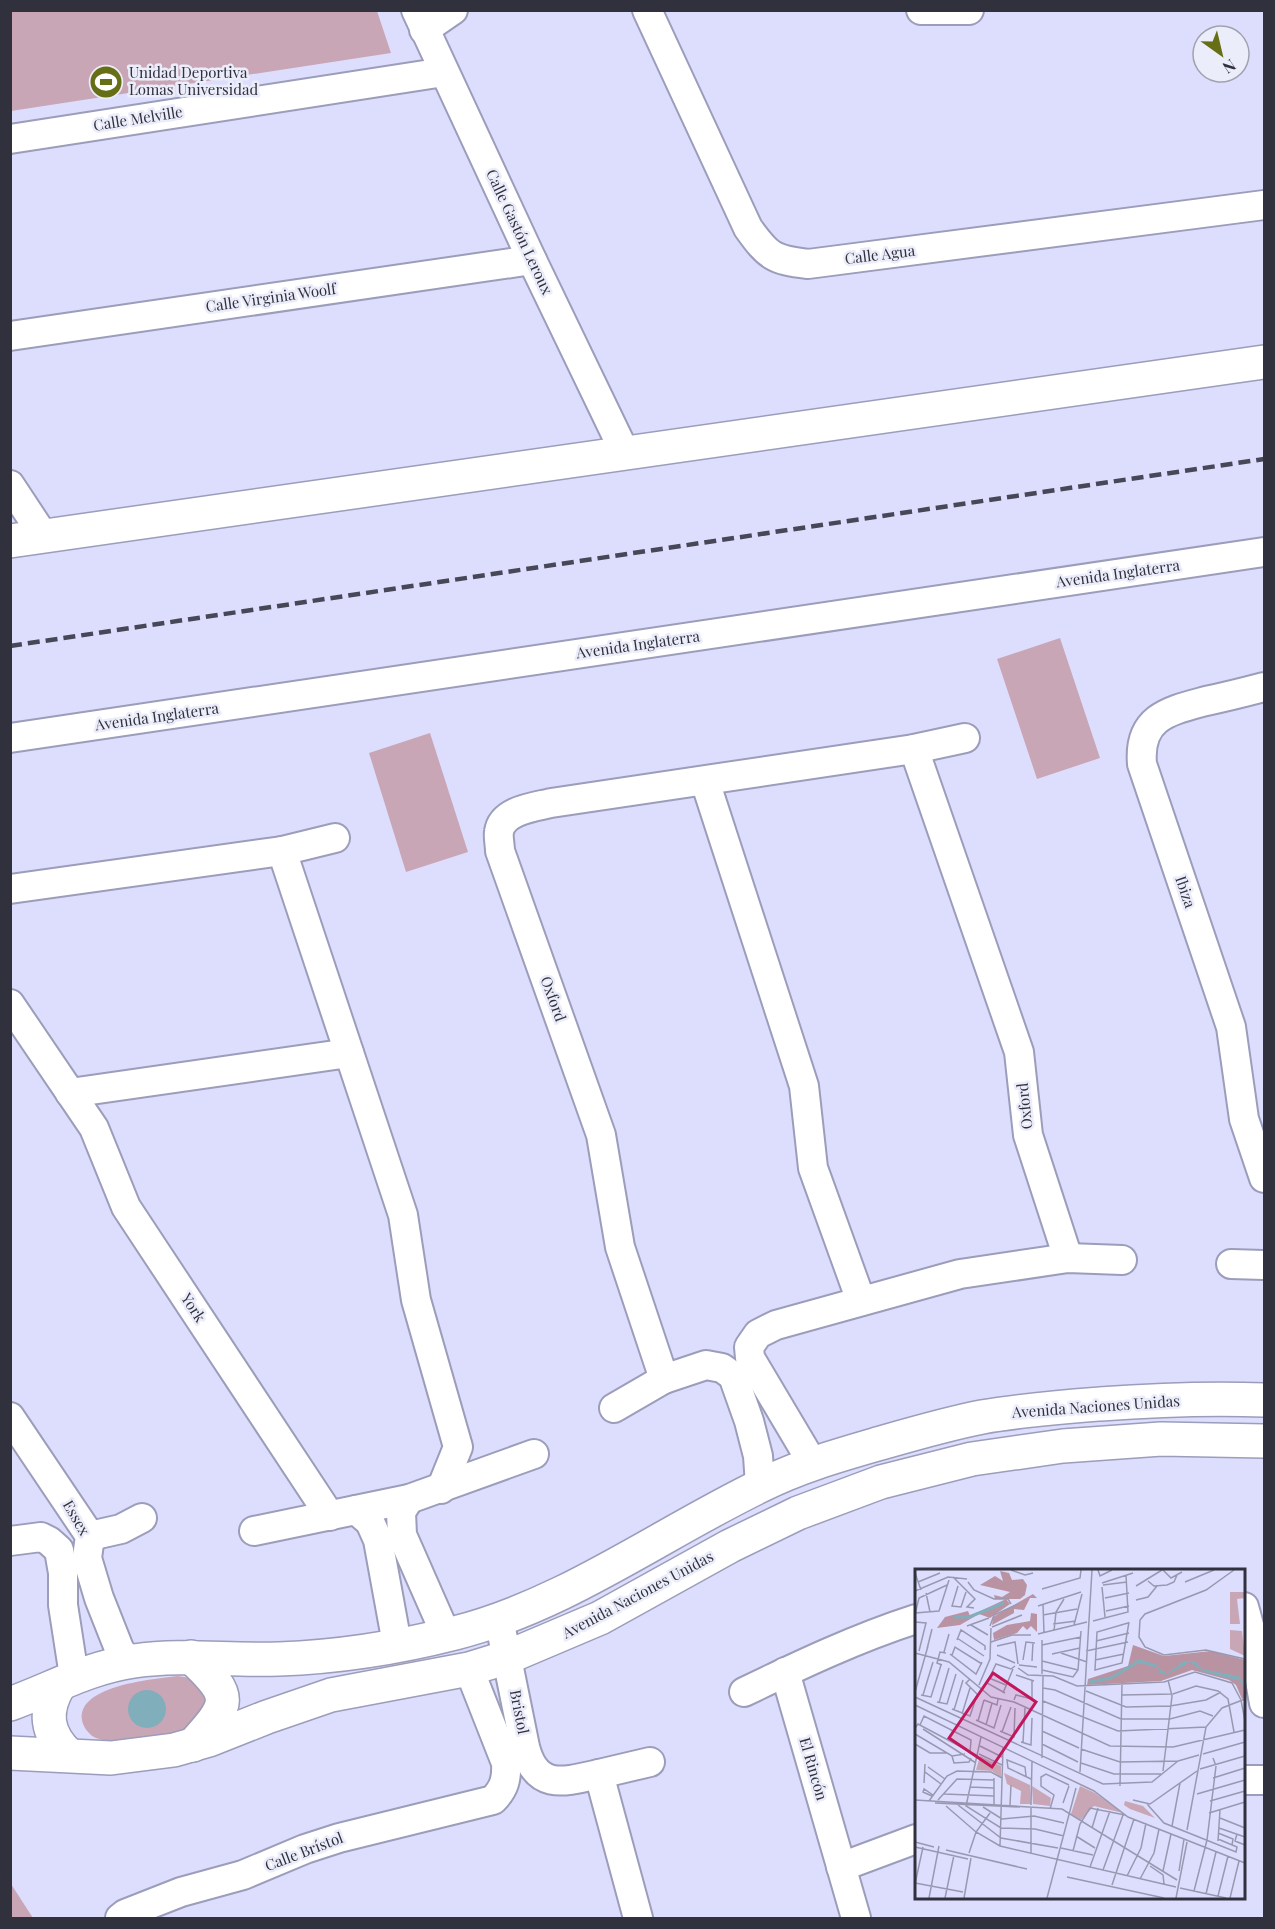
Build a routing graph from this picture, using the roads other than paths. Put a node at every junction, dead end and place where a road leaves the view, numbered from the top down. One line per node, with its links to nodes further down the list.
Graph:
1 (453, 10): 5 (street)
2 (647, 10): 8 (street, Calle Agua)
3 (921, 10): 4 (street)
4 (969, 10)
5 (420, 20): 6 (street, Calle Gastón Leroux)
6 (444, 72): 7 (street, Calle Melville); 9 (street, Calle Gastón Leroux)
7 (10, 139)
8 (1264, 205)
9 (532, 260): 10 (street, Calle Virginia Woolf); 12 (street, Calle Gastón Leroux)
10 (10, 336)
11 (1264, 362): 12 (street)
12 (625, 453): 14 (street)
13 (10, 485): 14 (street)
14 (43, 535): 15 (street)
15 (10, 540)
16 (1264, 552): 18 (street, Avenida Inglaterra)
17 (1264, 687): 28 (street, Ibiza)
18 (10, 738)
19 (965, 738): 20 (street, Oxford)
20 (914, 749): 21 (street, Oxford); 29 (street, Oxford)
21 (705, 781): 33 (street); 34 (street, Oxford)
22 (336, 838): 23 (street)
23 (282, 851): 24 (street); 26 (street)
24 (10, 889)
25 (10, 1004): 27 (street, York)
26 (349, 1053): 27 (street); 42 (street)
27 (70, 1093): 44 (street, York)
28 (1264, 1178)
29 (1068, 1258): 30 (street); 33 (street)
30 (1122, 1260)
31 (1231, 1264): 32 (street)
32 (1264, 1265)
33 (861, 1301): 40 (street)
34 (664, 1379): 36 (street); 41 (street)
35 (1264, 1401): 40 (street, Avenida Naciones Unidas)
36 (614, 1408)
37 (10, 1417): 47 (street, Essex)
38 (1264, 1441): 55 (street, Avenida Naciones Unidas)
39 (534, 1454): 42 (street)
40 (813, 1464): 41 (street, Avenida Naciones Unidas)
41 (760, 1485): 50 (street, Avenida Naciones Unidas)
42 (441, 1489): 43 (street)
43 (409, 1499): 44 (street); 52 (street)
44 (343, 1513): 46 (street); 53 (street, York)
45 (142, 1518): 47 (street)
46 (254, 1531)
47 (90, 1536): 56 (street, Essex)
48 (10, 1541): 59 (street, Essex)
49 (1245, 1611): 61 (street)
50 (499, 1619): 52 (street, Avenida Naciones Unidas); 55 (street, Bristol)
51 (915, 1619): 58 (street)
52 (446, 1635): 53 (street, Avenida Naciones Unidas)
53 (397, 1644): 54 (street, Avenida Naciones Unidas)
54 (191, 1657): 56 (street, Avenida Naciones Unidas); 63 (street)
55 (508, 1657): 57 (street, Avenida Naciones Unidas); 67 (street, Bristol)
56 (131, 1662): 59 (street, Avenida Naciones Unidas)
57 (469, 1669): 63 (street, Avenida Naciones Unidas); 70 (street, Bristol)
58 (785, 1672): 60 (street); 72 (street, El Rincón)
59 (67, 1680): 62 (street, Avenida Naciones Unidas); 65 (street)
60 (744, 1692)
61 (1264, 1703)
62 (10, 1704)
63 (193, 1745): 65 (street, Avenida Naciones Unidas)
64 (10, 1753): 65 (street, Avenida Naciones Unidas)
65 (69, 1755)
66 (650, 1762): 67 (street)
67 (599, 1774): 74 (street)
68 (1245, 1780): 69 (street)
69 (1264, 1780)
70 (493, 1800): 73 (street, Calle Brístol)
71 (915, 1839): 72 (street)
72 (841, 1867): 75 (street, El Rincón)
73 (120, 1918)
74 (638, 1918)
75 (856, 1918)

